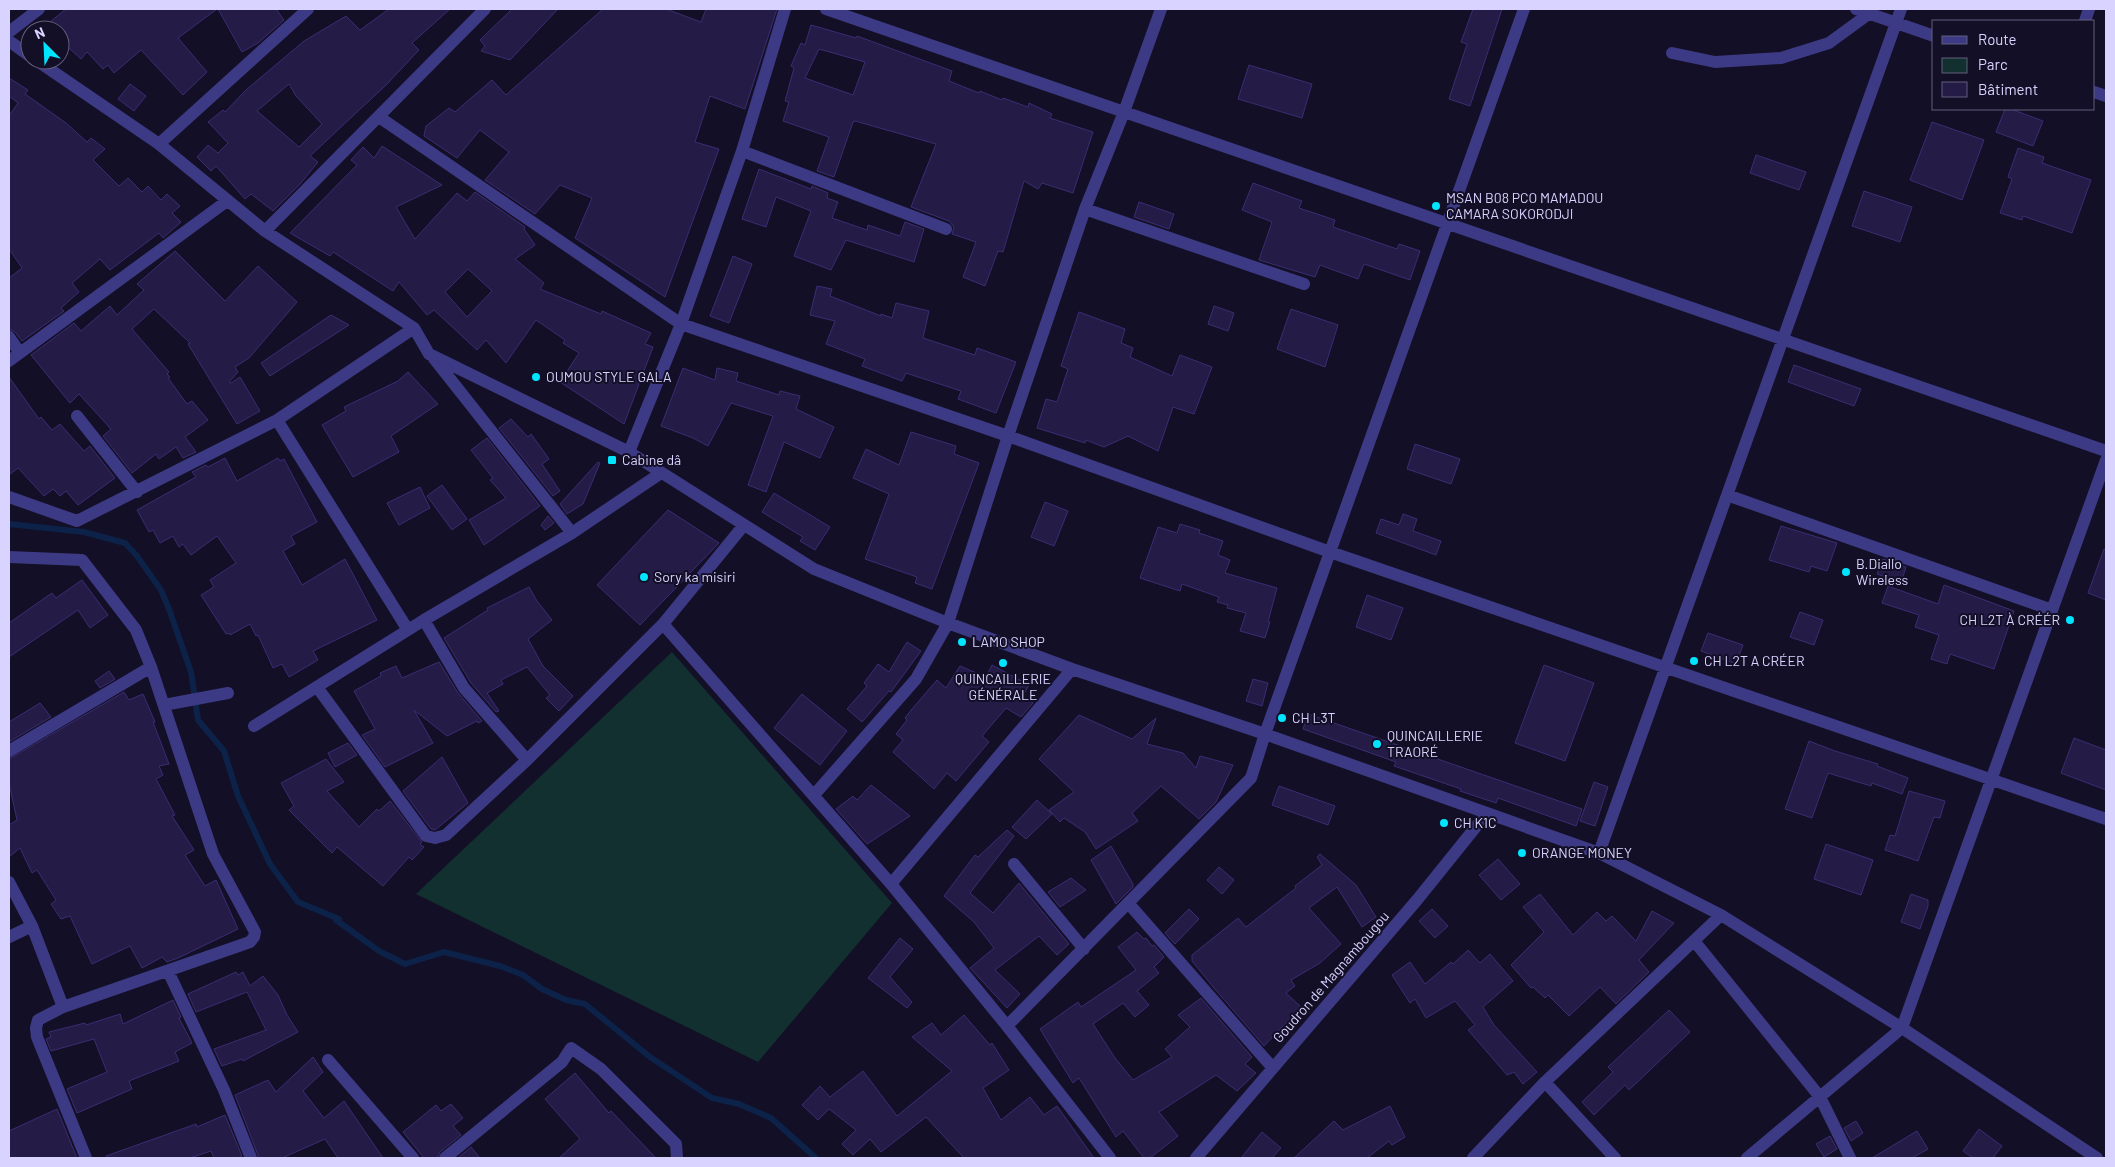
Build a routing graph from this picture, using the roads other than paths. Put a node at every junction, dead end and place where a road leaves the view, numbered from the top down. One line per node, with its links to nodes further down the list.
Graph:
1 (38, 9): 12 (street)
2 (308, 9): 20 (street)
3 (485, 9): 19 (street)
4 (784, 9): 21 (street)
5 (826, 9): 18 (street)
6 (1161, 9): 18 (street)
7 (1524, 9): 24 (street)
8 (1856, 9): 10 (street)
9 (1901, 9): 11 (street)
10 (1870, 13): 11 (street); 16 (street)
11 (1896, 23): 13 (street); 31 (street)
12 (9, 32)
13 (1932, 35)
14 (9, 41): 15 (street)
15 (20, 49)
16 (1672, 53)
17 (51, 70): 20 (street)
18 (1124, 112): 23 (street); 24 (street)
19 (379, 117): 26 (street); 28 (street)
20 (159, 144): 22 (street)
21 (742, 151): 25 (street); 28 (street)
22 (227, 201): 26 (street); 32 (street)
23 (1085, 209): 27 (street); 37 (street)
24 (1447, 223): 31 (street); 47 (street)
25 (946, 229)
26 (266, 232): 29 (street)
27 (1304, 284)
28 (681, 324): 37 (street); 39 (street)
29 (414, 328): 33 (street); 36 (street)
30 (9, 337): 32 (street)
31 (1783, 339): 38 (street); 43 (street)
32 (20, 353): 34 (street)
33 (429, 354): 39 (street); 46 (street)
34 (9, 361)
35 (77, 416): 42 (street)
36 (277, 420): 42 (street); 53 (street)
37 (1008, 436): 47 (street); 51 (street)
38 (2106, 451)
39 (629, 452): 41 (street)
40 (2106, 460): 49 (street)
41 (661, 473): 45 (street); 46 (street)
42 (137, 492): 44 (street)
43 (1727, 495): 49 (street); 55 (street)
44 (9, 497)
45 (744, 525): 51 (street); 52 (street)
46 (572, 532): 50 (street)
47 (1330, 552): 55 (street); 61 (street)
48 (9, 557): 54 (street)
49 (2052, 610): 64 (street)
50 (424, 620): 53 (street); 63 (street)
51 (948, 623): 56 (street); 65 (street)
52 (663, 624): 63 (street); 65 (street)
53 (408, 630): 57 (street)
54 (151, 666): 59 (street); 62 (street)
55 (1665, 667): 64 (street); 68 (street)
56 (1072, 669): 61 (street); 71 (street)
57 (317, 687): 60 (street); 63 (street)
58 (228, 693): 59 (street)
59 (168, 704): 78 (street)
60 (254, 726)
61 (1265, 734): 66 (street); 72 (street)
62 (9, 751)
63 (527, 760)
64 (1991, 779): 67 (street); 81 (street)
65 (814, 795): 71 (street)
66 (1487, 813): 68 (street); 83 (street, Goudron de Magnambougou)
67 (2106, 819)
68 (1599, 853): 73 (street)
69 (1014, 864): 77 (street)
70 (9, 882): 74 (street)
71 (891, 884): 80 (street)
72 (1129, 904): 77 (street); 83 (street)
73 (1721, 915): 76 (street); 81 (street)
74 (32, 926): 75 (street); 79 (street)
75 (9, 937)
76 (1695, 942): 84 (street); 85 (street)
77 (1084, 948): 80 (street)
78 (168, 971): 79 (street); 87 (street)
79 (63, 1007): 86 (street)
80 (1007, 1026): 91 (street)
81 (1902, 1028): 85 (street); 97 (street)
82 (328, 1060): 88 (street)
83 (1272, 1067): 92 (street, Goudron de Magnambougou)
84 (1545, 1082): 93 (street); 94 (street)
85 (1820, 1096): 95 (street); 96 (street)
86 (86, 1158)
87 (251, 1158)
88 (413, 1158)
89 (445, 1158): 90 (street)
90 (677, 1158)
91 (1110, 1158)
92 (1196, 1158)
93 (1473, 1158)
94 (1615, 1158)
95 (1747, 1158)
96 (1850, 1158)
97 (2097, 1158)

